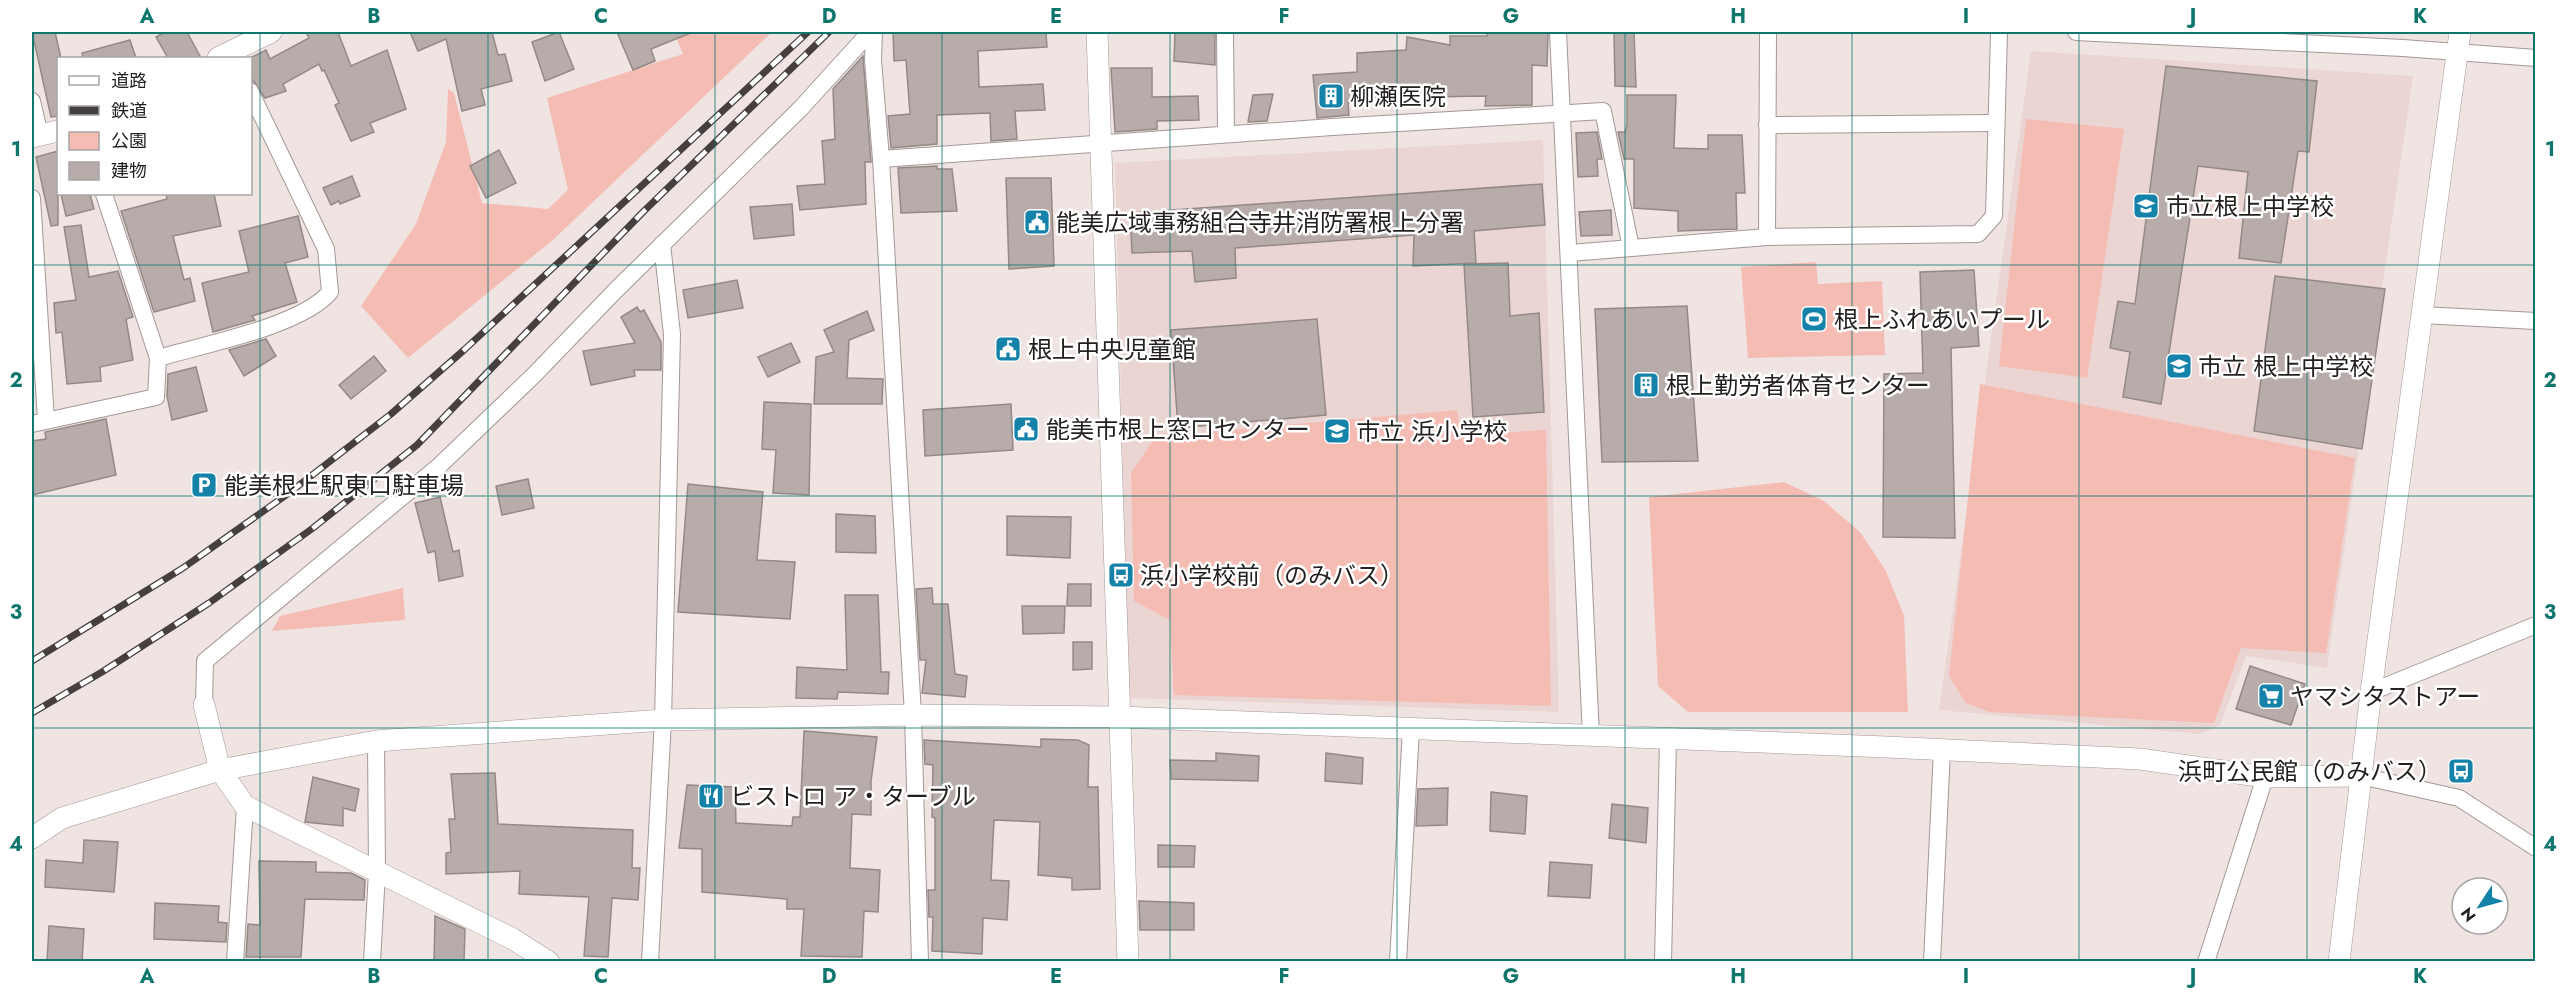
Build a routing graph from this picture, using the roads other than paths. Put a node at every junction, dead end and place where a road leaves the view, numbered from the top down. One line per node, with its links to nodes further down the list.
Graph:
1 (271, 32): 11 (street)
2 (872, 32): 21 (street); 25 (street)
3 (1097, 32): 20 (street)
4 (1225, 32): 19 (street)
5 (1558, 32): 15 (street)
6 (1768, 32): 17 (street)
7 (1999, 32): 16 (street)
8 (2076, 32): 9 (street)
9 (2145, 33): 10 (street)
10 (2458, 42): 12 (street); 28 (street)
11 (234, 49)
12 (2535, 58)
13 (252, 95): 30 (street)
14 (32, 101): 18 (street)
15 (1562, 115): 19 (street); 26 (street); 27 (street)
16 (1996, 123): 17 (street); 24 (street)
17 (1767, 125): 24 (street)
18 (43, 134)
19 (1226, 134): 20 (street)
20 (1100, 145): 21 (street); 36 (street)
21 (881, 159): 35 (street)
22 (104, 195): 30 (street)
23 (32, 198): 31 (street)
24 (1767, 237): 26 (street)
25 (662, 244): 34 (street); 37 (street)
26 (1630, 248): 27 (street)
27 (1570, 253): 39 (street)
28 (2422, 315): 29 (street); 33 (street)
29 (2535, 321)
30 (158, 358): 31 (street)
31 (39, 422)
32 (2535, 625): 33 (street)
33 (2371, 692): 44 (street)
34 (204, 705): 43 (street)
35 (913, 715): 36 (street); 37 (street); 54 (street)
36 (1120, 717): 38 (street); 55 (street)
37 (663, 720): 41 (street); 53 (street)
38 (1411, 729): 39 (street); 56 (street)
39 (1591, 736): 40 (street)
40 (1668, 739): 42 (street); 57 (street)
41 (376, 741): 43 (street); 49 (street)
42 (1942, 750): 45 (street); 58 (street)
43 (220, 770): 46 (street); 47 (street)
44 (2361, 776): 45 (street); 48 (street); 60 (street)
45 (2265, 777): 59 (street)
46 (245, 806): 49 (street); 50 (street)
47 (32, 838)
48 (2535, 848)
49 (377, 872): 51 (street); 52 (street)
50 (235, 962)
51 (372, 962)
52 (549, 962)
53 (650, 962)
54 (920, 962)
55 (1128, 962)
56 (1398, 962)
57 (1662, 962)
58 (1932, 962)
59 (2206, 962)
60 (2339, 962)

